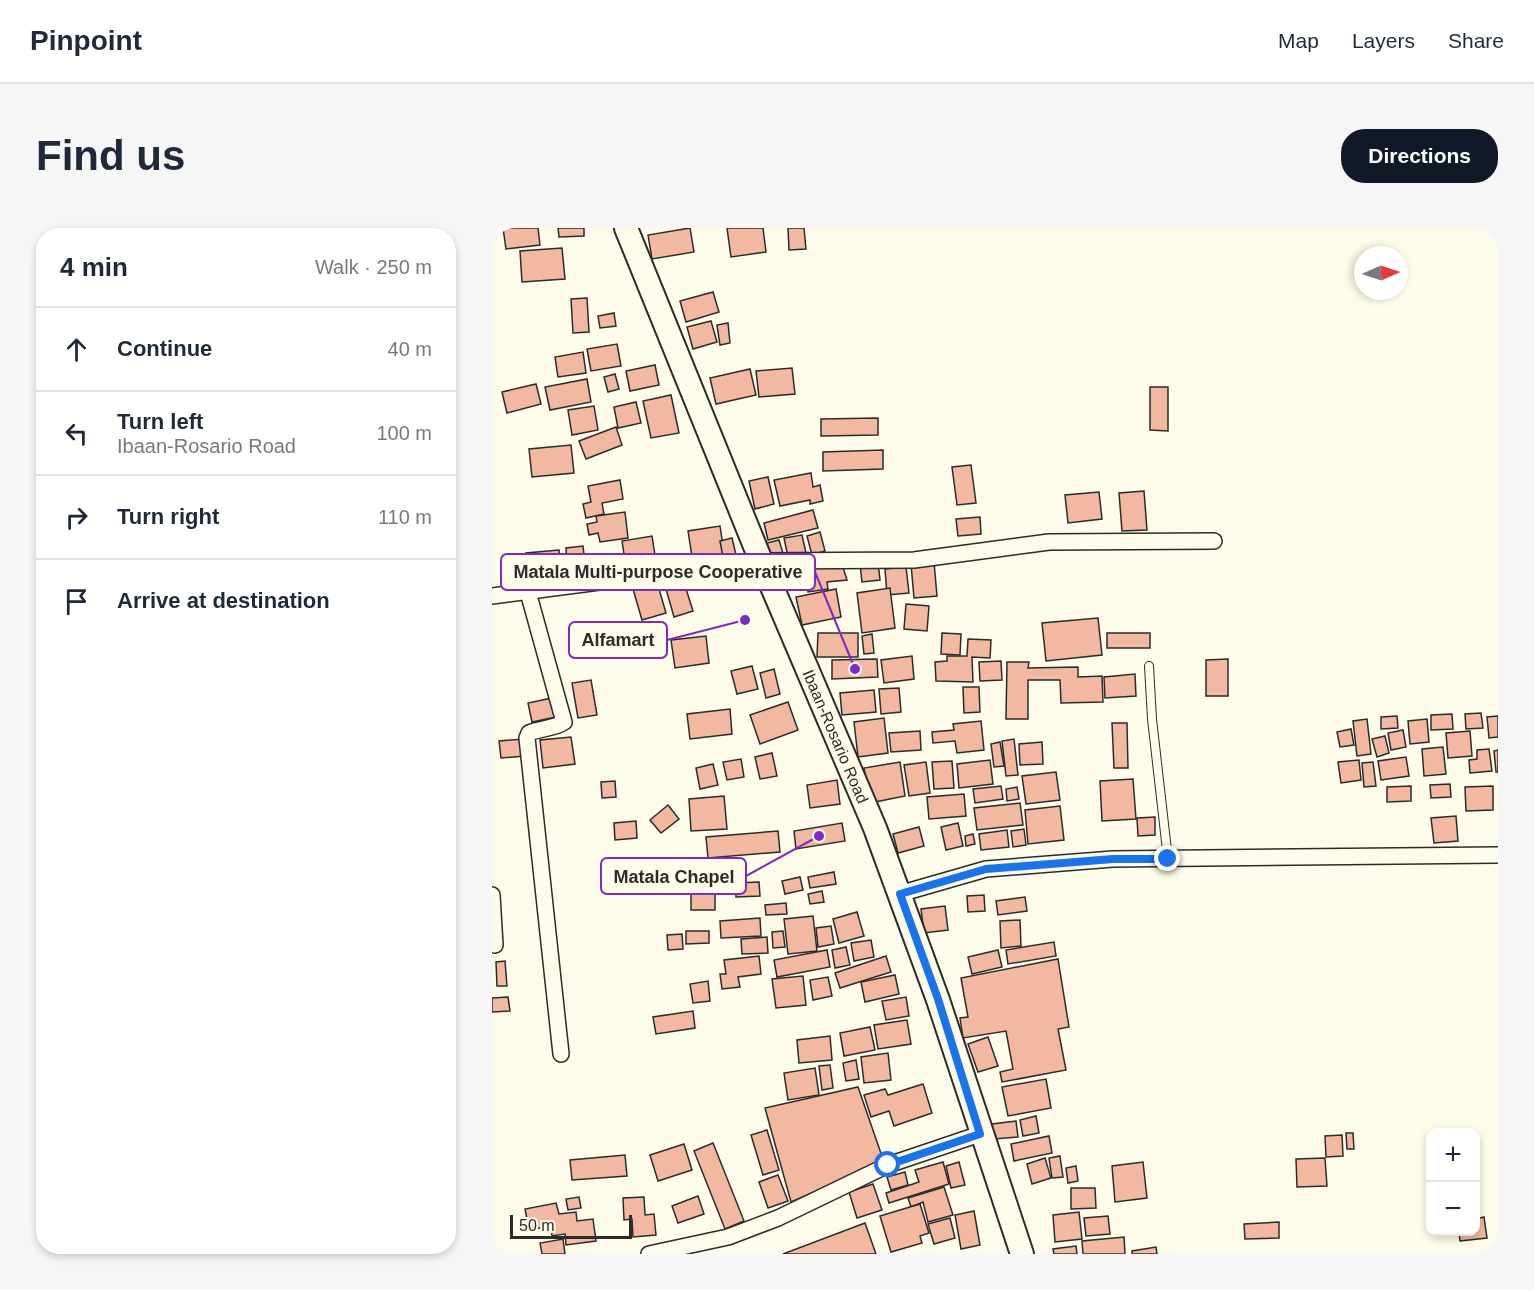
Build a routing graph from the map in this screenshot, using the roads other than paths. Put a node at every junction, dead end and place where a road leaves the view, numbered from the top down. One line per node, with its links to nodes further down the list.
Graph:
1 (626, 228): 3 (main road, Ibaan-Rosario Road)
2 (1214, 541): 3 (street)
3 (761, 561): 4 (street); 9 (main road, Ibaan-Rosario Road)
4 (528, 592): 5 (street); 12 (street)
5 (492, 596)
6 (1149, 666): 8 (lane)
7 (1498, 855): 8 (street)
8 (1168, 859): 9 (street)
9 (900, 894): 13 (main road, Ibaan-Rosario Road)
10 (492, 895): 11 (street)
11 (495, 945)
12 (561, 1054)
13 (980, 1134): 14 (street); 15 (main road, Ibaan-Rosario Road)
14 (649, 1254)
15 (1022, 1254)

